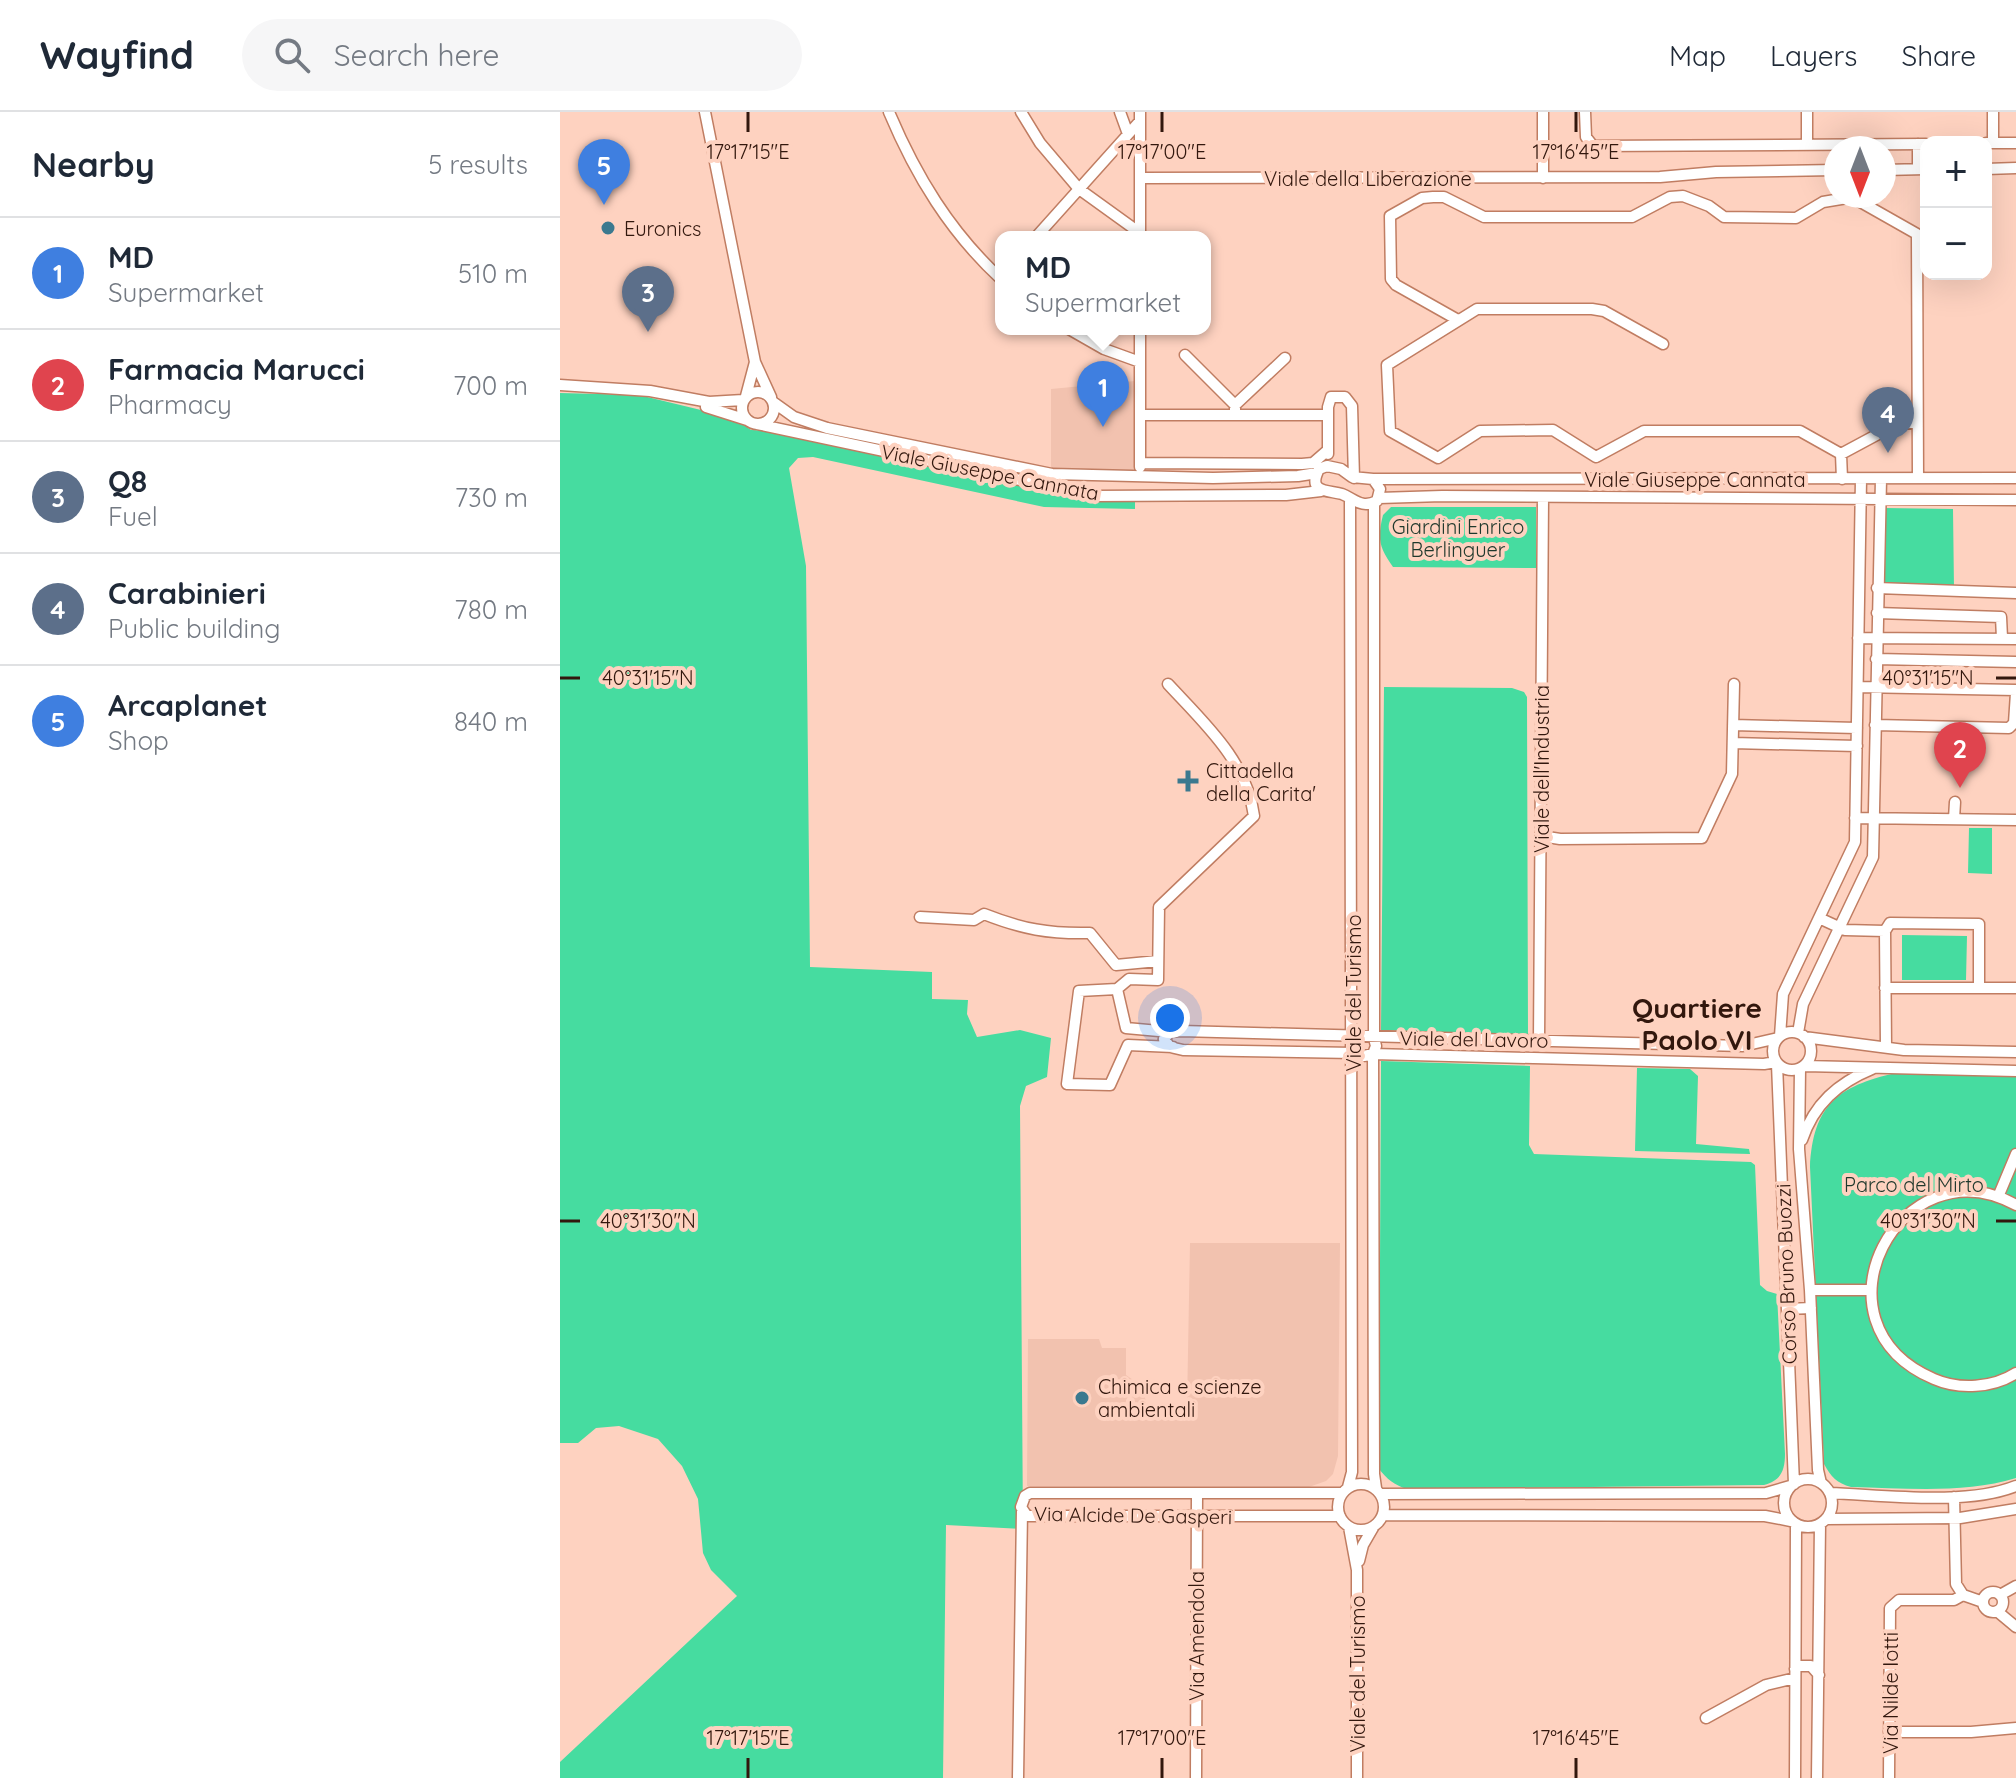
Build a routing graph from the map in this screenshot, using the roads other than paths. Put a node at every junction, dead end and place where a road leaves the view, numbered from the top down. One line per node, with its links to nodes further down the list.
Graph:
1 (705, 112): 38 (street)
2 (889, 112): 31 (street)
3 (1021, 112): 26 (street)
4 (1120, 112): 10 (street)
5 (1543, 112): 25 (street)
6 (1585, 112): 14 (street)
7 (1807, 112): 14 (street)
8 (1993, 112): 11 (street)
9 (1140, 116): 10 (street); 23 (street)
10 (1128, 134): 26 (street)
11 (1991, 136)
12 (1992, 143): 13 (street)
13 (2016, 143)
14 (1807, 144): 16 (street)
15 (1920, 144): 17 (street)
16 (1824, 145)
17 (1896, 145)
18 (2016, 168): 20 (street)
19 (1920, 169): 22 (street)
20 (1992, 169)
21 (1824, 170): 25 (street, Viale della Liberazione)
22 (1896, 170)
23 (1140, 178): 24 (street, Viale della Liberazione); 30 (street)
24 (1436, 178): 25 (street, Viale della Liberazione); 27 (street)
25 (1543, 178)
26 (1079, 189): 28 (street); 29 (street)
27 (1436, 197): 32 (street); 48 (street)
28 (1041, 231)
29 (1135, 231)
30 (1140, 231)
31 (995, 272)
32 (1458, 320): 35 (street); 52 (street)
33 (1080, 335): 39 (street)
34 (1140, 335): 39 (street)
35 (1663, 344)
36 (1185, 355): 44 (street)
37 (1285, 358): 44 (street)
38 (755, 362): 42 (street); 43 (street)
39 (1140, 362): 45 (street)
40 (560, 385): 41 (street, Viale Giuseppe Cannata)
41 (650, 391): 42 (street, Viale Giuseppe Cannata); 47 (street, Viale Giuseppe Cannata)
42 (745, 398): 43 (street); 47 (street)
43 (772, 400): 47 (street); 56 (street, Viale Giuseppe Cannata)
44 (1235, 410): 45 (street); 46 (street)
45 (1140, 415): 53 (street)
46 (1328, 415): 49 (street); 57 (street)
47 (752, 422): 66 (street, Viale Giuseppe Cannata)
48 (1917, 422): 50 (street); 58 (street)
49 (1328, 450): 53 (street); 54 (street)
50 (1841, 454): 51 (street); 63 (street)
51 (1596, 457): 52 (street); 62 (street)
52 (1438, 458): 61 (street)
53 (1140, 463): 56 (street)
54 (1327, 466): 55 (street, Viale Giuseppe Cannata); 57 (street, Viale Giuseppe Cannata)
55 (1317, 473): 56 (street, Viale Giuseppe Cannata); 66 (street)
56 (1140, 477)
57 (1354, 478): 60 (street, Viale Giuseppe Cannata)
58 (1918, 478): 59 (street, Viale Giuseppe Cannata); 65 (street, Viale Giuseppe Cannata)
59 (2016, 478)
60 (1373, 479): 61 (street, Viale Giuseppe Cannata); 72 (street)
61 (1438, 479): 62 (street, Viale Giuseppe Cannata)
62 (1597, 479): 63 (street, Viale Giuseppe Cannata)
63 (1842, 479): 64 (street, Viale Giuseppe Cannata)
64 (1861, 479): 65 (street, Viale Giuseppe Cannata); 69 (street)
65 (1881, 479): 70 (street)
66 (1321, 491): 68 (street, Viale Giuseppe Cannata)
67 (1543, 497): 69 (street, Viale Giuseppe Cannata); 72 (street, Viale Giuseppe Cannata); 101 (street, Viale dell'Industria)
68 (1350, 499): 72 (street, Viale Giuseppe Cannata); 76 (street, Viale del Turismo)
69 (1861, 500): 70 (street, Viale Giuseppe Cannata); 78 (street)
70 (1880, 500): 71 (street, Viale Giuseppe Cannata); 73 (street)
71 (2016, 500)
72 (1376, 501): 77 (street, Viale del Turismo)
73 (1877, 588): 74 (street); 75 (street)
74 (2016, 593)
75 (1877, 613): 79 (street); 80 (street)
76 (1352, 624): 77 (street); 99 (street, Viale del Turismo)
77 (1372, 624): 100 (street, Viale del Turismo)
78 (1858, 638): 80 (street); 87 (street)
79 (2002, 638): 80 (street); 81 (street)
80 (1876, 639): 82 (street)
81 (2016, 639)
82 (1876, 659): 83 (street); 86 (street)
83 (2016, 662)
84 (1168, 684): 106 (street)
85 (1734, 684): 89 (street)
86 (1876, 686): 87 (street); 88 (street); 90 (street)
87 (1858, 687): 91 (street)
88 (2016, 692): 90 (street)
89 (1733, 725): 91 (street); 92 (street)
90 (1875, 725): 96 (street)
91 (1857, 728): 93 (street)
92 (1733, 743): 93 (street); 101 (street)
93 (1857, 746): 95 (street)
94 (1955, 802): 97 (street)
95 (1855, 818): 96 (street); 103 (street)
96 (1874, 818): 97 (street); 104 (street)
97 (1954, 819): 98 (street)
98 (2016, 820)
99 (1352, 833): 100 (street); 113 (street, Viale del Turismo)
100 (1373, 834): 115 (street, Viale del Turismo)
101 (1541, 836): 116 (street, Viale dell'Industria)
102 (920, 917): 106 (street)
103 (1819, 918): 104 (street); 114 (street)
104 (1839, 928): 105 (street); 112 (street)
105 (1885, 931): 107 (street); 108 (street)
106 (1158, 961): 110 (street)
107 (1885, 988): 108 (street); 118 (street)
108 (1979, 988): 109 (street)
109 (2016, 988)
110 (1117, 989): 111 (street, Viale del Lavoro); 117 (street, Viale del Lavoro)
111 (1170, 1032): 113 (street, Viale del Lavoro); 117 (street)
112 (1801, 1035): 114 (street); 118 (street); 123 (street)
113 (1353, 1037): 115 (street, Viale del Lavoro); 120 (street, Viale del Turismo)
114 (1779, 1037): 116 (street, Viale del Lavoro); 122 (street)
115 (1374, 1038): 116 (street, Viale del Lavoro); 121 (street, Viale del Turismo)
116 (1539, 1040)
117 (1173, 1047): 120 (street, Viale del Lavoro)
118 (1886, 1047): 119 (street)
119 (2016, 1052)
120 (1353, 1053): 121 (street, Viale del Lavoro); 140 (street, Viale del Turismo)
121 (1373, 1054): 122 (street, Viale del Lavoro); 141 (street, Viale del Turismo)
122 (1776, 1063): 123 (street); 131 (street, Corso Bruno Buozzi)
123 (1802, 1067): 124 (street); 126 (street, Corso Bruno Buozzi)
124 (1875, 1068): 125 (street); 126 (street)
125 (2016, 1071)
126 (1799, 1149): 130 (street, Corso Bruno Buozzi)
127 (2016, 1154): 128 (street)
128 (1998, 1197): 129 (street); 133 (street)
129 (2016, 1205)
130 (1808, 1269): 131 (street); 132 (street, Corso Bruno Buozzi)
131 (1786, 1270): 135 (street, Corso Bruno Buozzi)
132 (1810, 1290): 133 (street); 134 (street, Corso Bruno Buozzi)
133 (1871, 1290): 136 (street)
134 (1811, 1308): 135 (street); 137 (street, Corso Bruno Buozzi)
135 (1787, 1309): 138 (street, Corso Bruno Buozzi)
136 (2016, 1373)
137 (1821, 1483): 138 (street); 143 (street)
138 (1792, 1485): 141 (street); 152 (street)
139 (2016, 1486): 144 (street)
140 (1345, 1490): 141 (street); 142 (street, Via Alcide De Gasperi); 149 (street)
141 (1379, 1491): 147 (street)
142 (1197, 1493): 146 (street, Via Alcide De Gasperi); 148 (street, Via Amendola)
143 (1830, 1493): 144 (street); 151 (street)
144 (1954, 1497): 150 (street)
145 (2016, 1509): 150 (street)
146 (1022, 1511): 148 (street, Via Alcide De Gasperi); 167 (street)
147 (1383, 1515): 152 (street); 153 (street)
148 (1197, 1516): 149 (street, Via Alcide De Gasperi); 168 (street, Via Amendola)
149 (1340, 1516): 154 (street)
150 (1954, 1518): 151 (street); 157 (street)
151 (1823, 1522): 152 (street); 163 (street)
152 (1793, 1523): 162 (street)
153 (1374, 1526): 154 (street); 155 (street, Viale del Turismo)
154 (1349, 1527): 155 (street, Viale del Turismo)
155 (1357, 1570): 169 (street, Viale del Turismo)
156 (2016, 1586): 158 (street)
157 (1963, 1595): 159 (street); 166 (street, Via Nilde Iotti)
158 (2000, 1595): 159 (street); 160 (street)
159 (1983, 1602): 160 (street)
160 (1998, 1612): 161 (street)
161 (2016, 1627)
162 (1795, 1677): 163 (street); 163 (street); 164 (street); 170 (street)
163 (1818, 1680): 171 (street)
164 (1706, 1718)
165 (2016, 1728): 166 (street)
166 (1889, 1732): 172 (street, Via Nilde Iotti)
167 (1018, 1778)
168 (1196, 1778)
169 (1357, 1778)
170 (1795, 1778)
171 (1817, 1778)
172 (1889, 1778)

